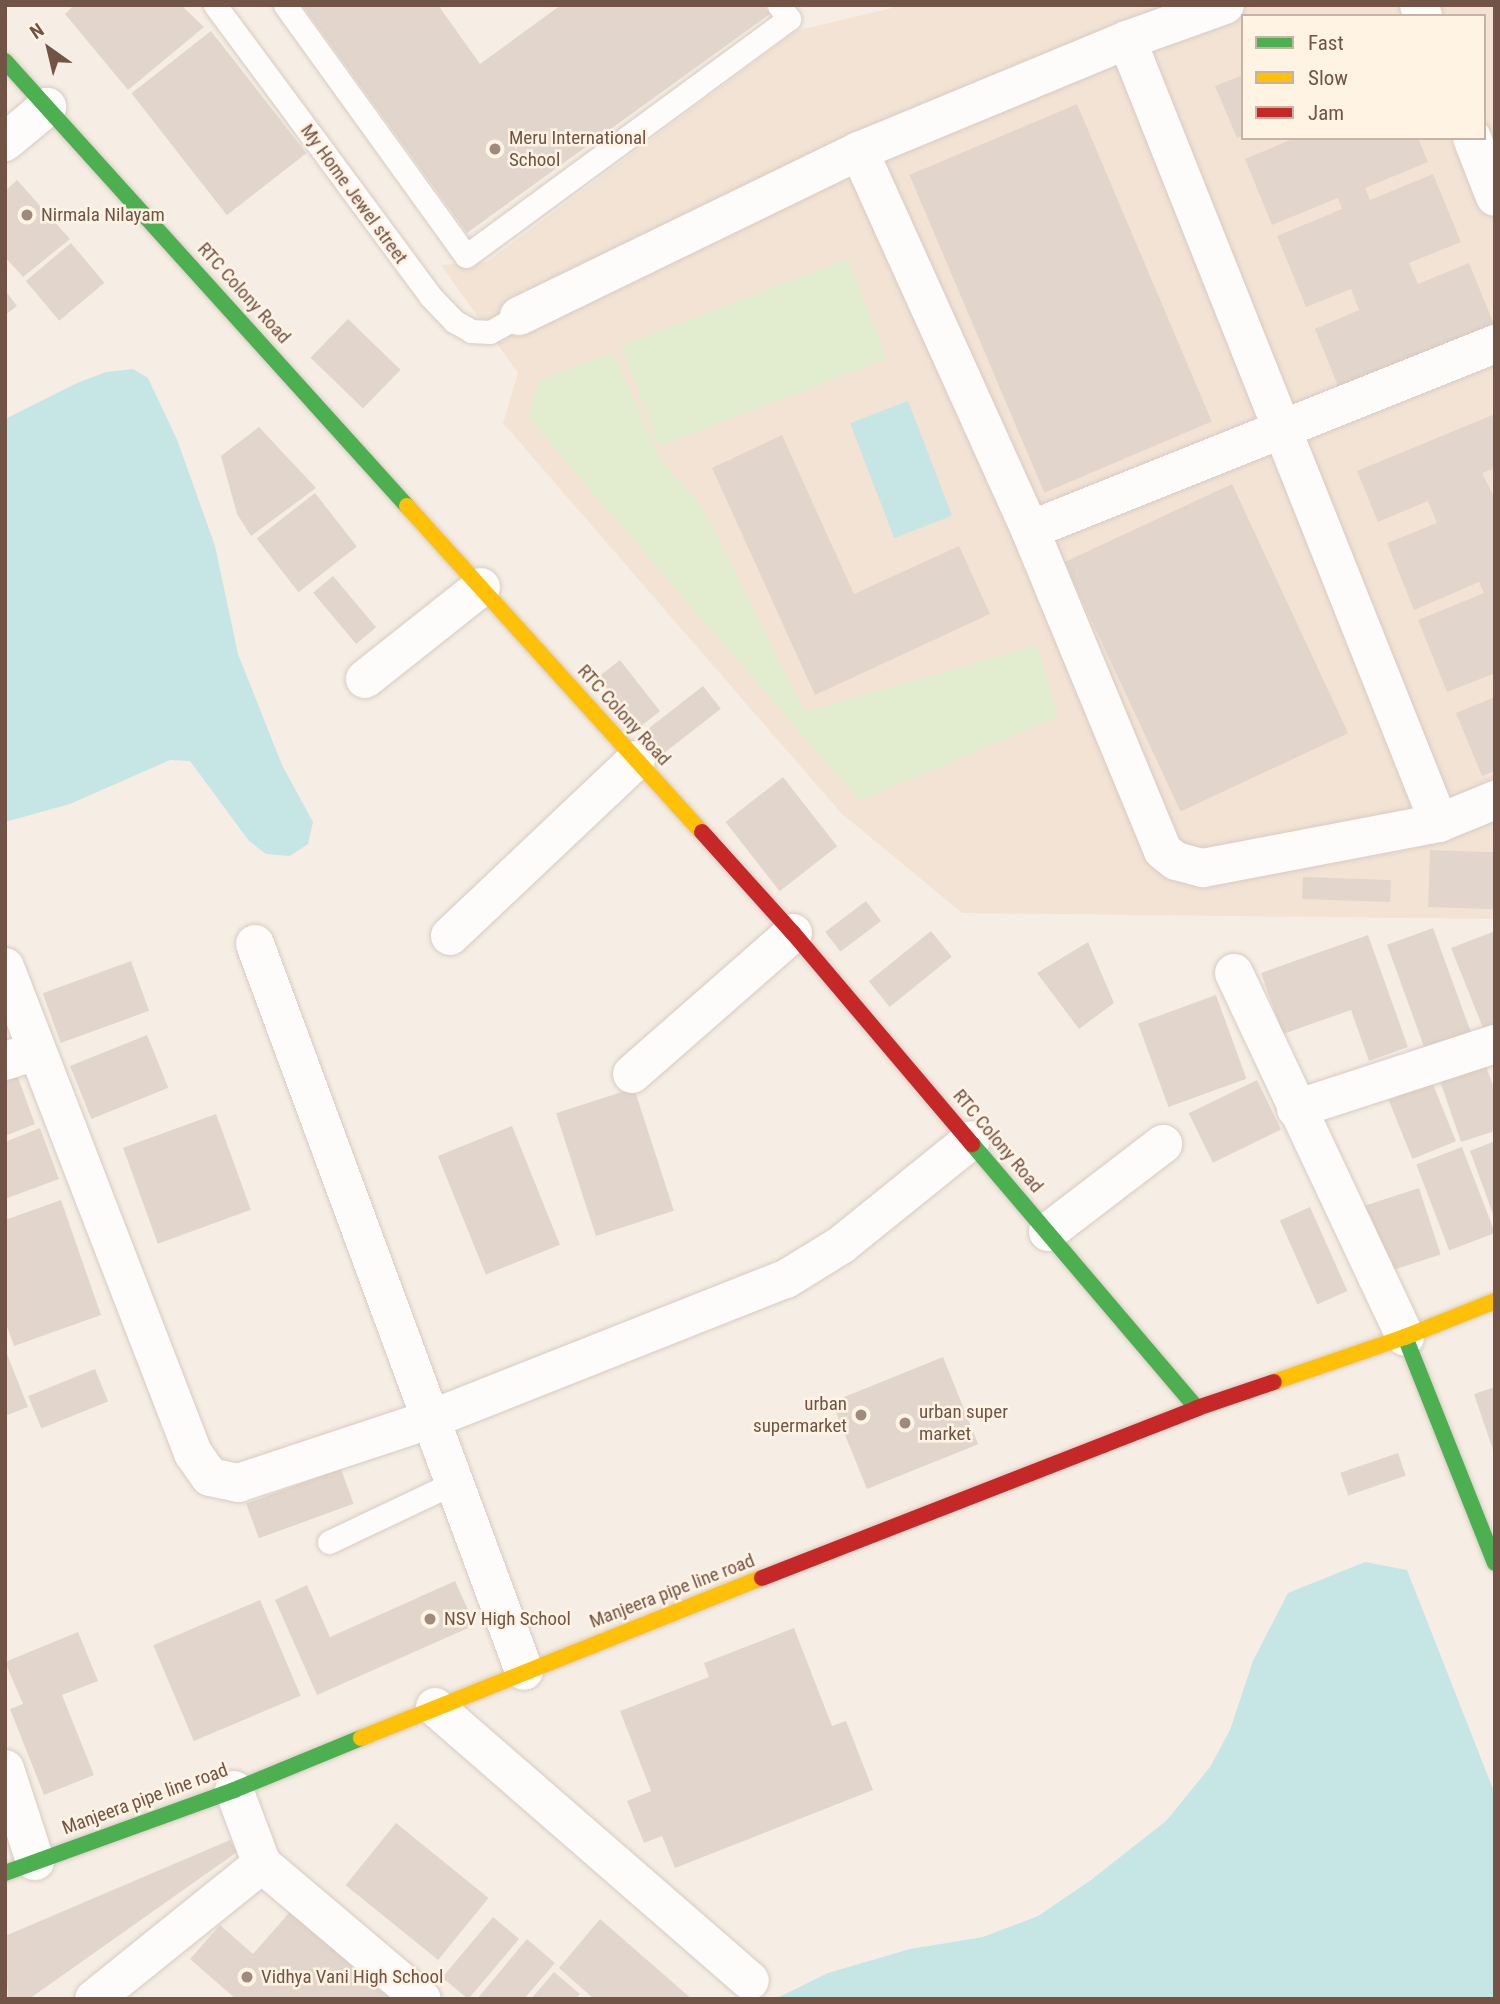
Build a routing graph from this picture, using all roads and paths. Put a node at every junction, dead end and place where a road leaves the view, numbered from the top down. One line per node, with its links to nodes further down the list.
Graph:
1 (215, 5): 12 (lane, My Home Jewel street)
2 (285, 5): 3 (lane)
3 (779, 5)
4 (1225, 5): 5 (street)
5 (1127, 40): 10 (street); 14 (street)
6 (5, 61): 7 (street, RTC Colony Road)
7 (47, 107): 9 (street); 16 (street, RTC Colony Road)
8 (1473, 140): 11 (street)
9 (5, 142)
10 (859, 151): 12 (street); 15 (street)
11 (1495, 197)
12 (519, 316)
13 (1495, 344): 14 (street)
14 (1282, 429): 15 (street); 20 (street)
15 (1030, 530): 20 (street)
16 (481, 587): 17 (street); 18 (street, RTC Colony Road)
17 (365, 679)
18 (636, 760): 21 (street, RTC Colony Road); 22 (street)
19 (1495, 800): 20 (street)
20 (1439, 823)
21 (793, 933): 28 (street); 30 (street, RTC Colony Road)
22 (450, 936)
23 (255, 944): 36 (street)
24 (5, 967): 27 (street)
25 (1234, 973): 29 (street)
26 (1495, 1044): 29 (street)
27 (20, 1056): 36 (street)
28 (632, 1074)
29 (1296, 1109): 34 (street)
30 (971, 1140): 32 (street, RTC Colony Road); 36 (street)
31 (1163, 1144): 32 (street)
32 (1048, 1232): 35 (street, RTC Colony Road)
33 (1495, 1301): 34 (street, Manjeera pipe line road)
34 (1405, 1337): 35 (street, Manjeera pipe line road); 39 (street)
35 (1197, 1408): 40 (street, Manjeera pipe line road)
36 (429, 1420): 37 (street)
37 (453, 1483): 38 (lane); 40 (street)
38 (329, 1542)
39 (1495, 1563)
40 (524, 1671): 41 (street, Manjeera pipe line road)
41 (435, 1707): 43 (street, Manjeera pipe line road); 46 (street)
42 (5, 1769): 45 (street)
43 (234, 1790): 44 (street); 45 (street, Manjeera pipe line road)
44 (262, 1864): 47 (street); 48 (street)
45 (20, 1867)
46 (750, 1981)
47 (94, 1999)
48 (422, 1999)

